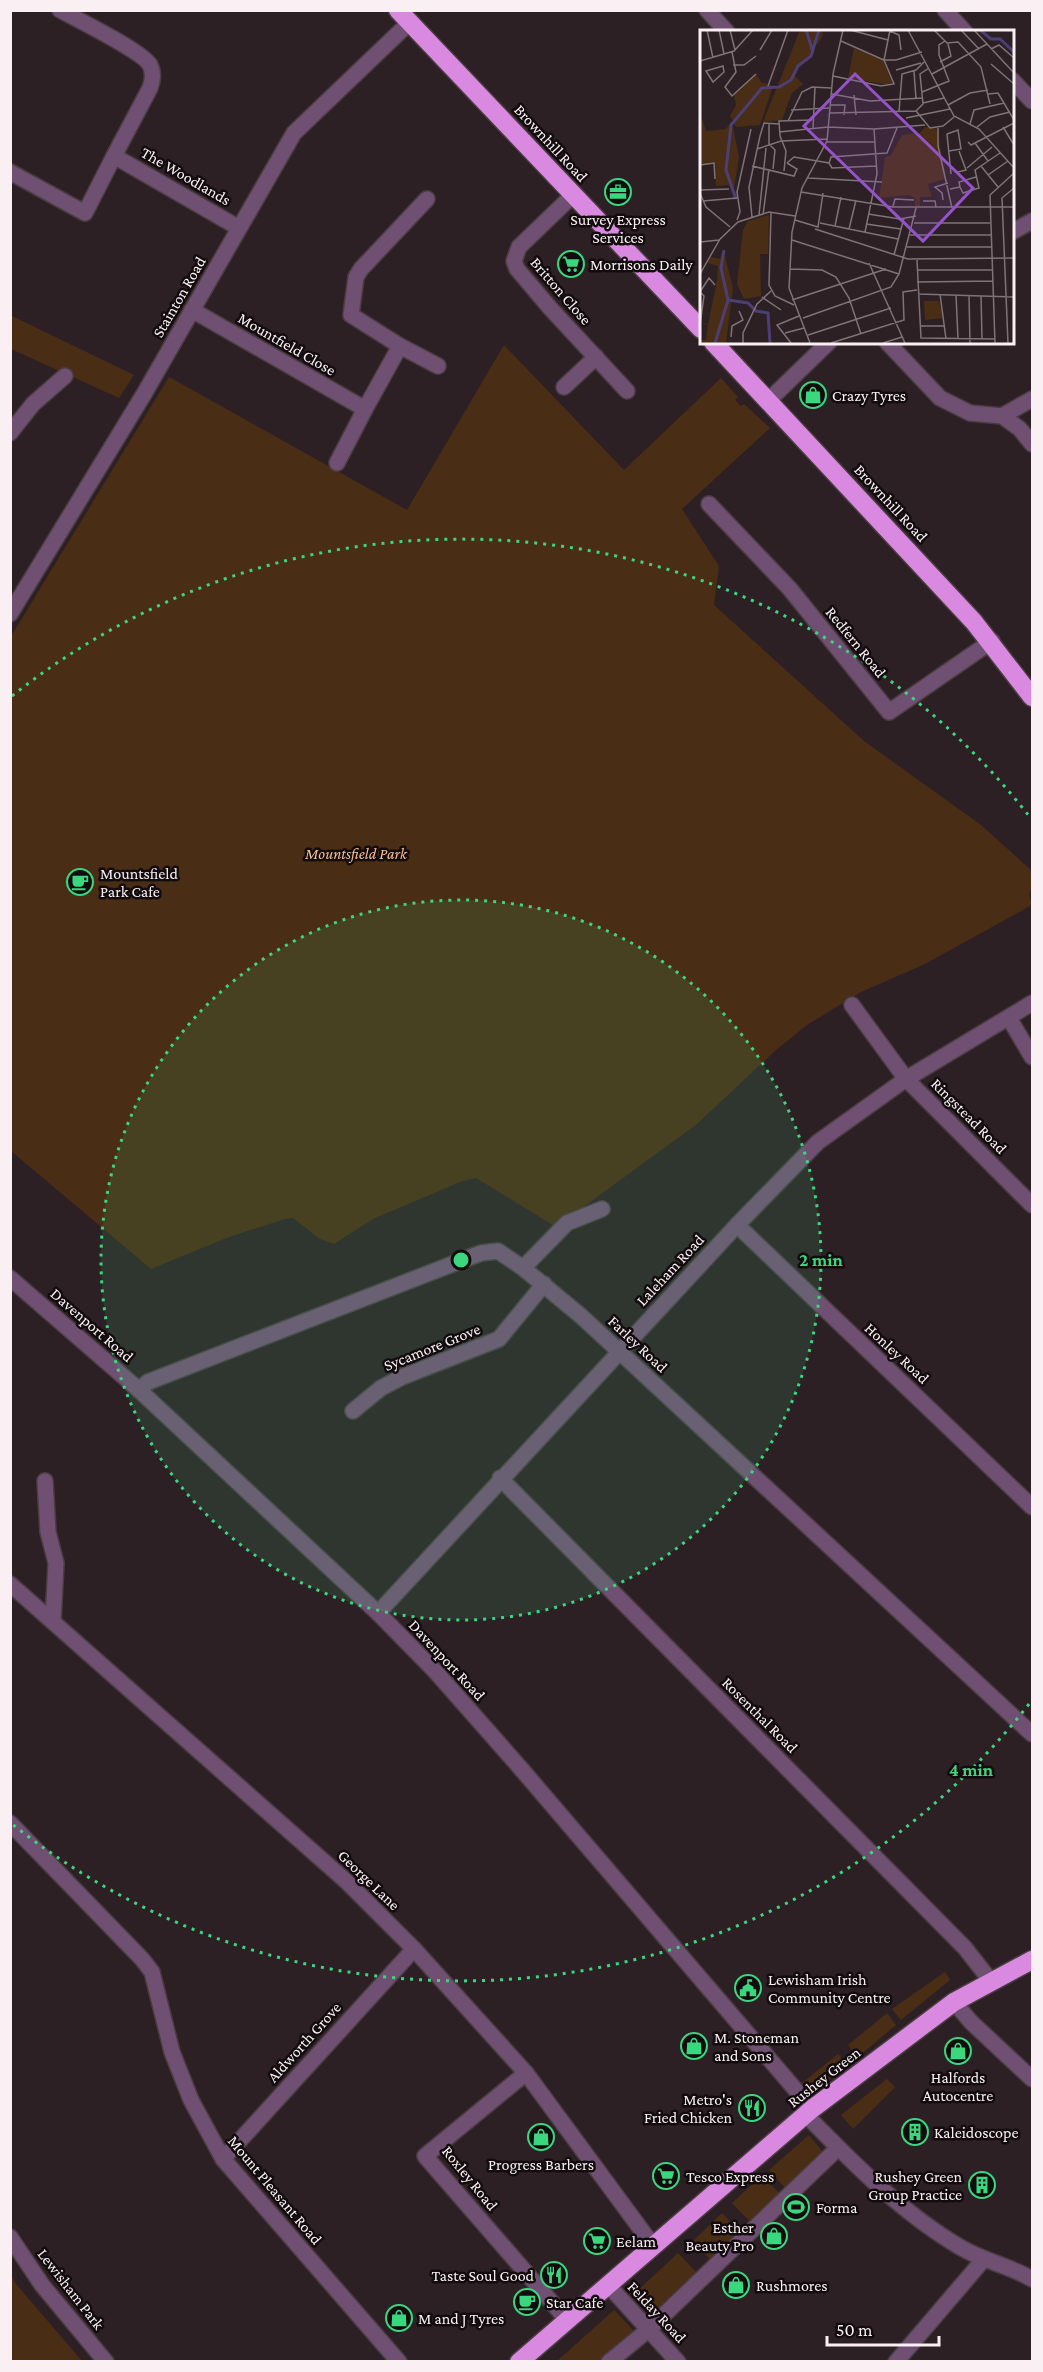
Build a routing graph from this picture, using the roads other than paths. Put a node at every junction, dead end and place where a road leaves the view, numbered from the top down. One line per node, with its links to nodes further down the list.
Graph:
1 (60, 10): 9 (street, The Woodlands)
2 (707, 10): 5 (street)
3 (945, 10): 6 (street)
4 (404, 17): 11 (highway, Brownhill Road); 14 (street, Stainton Road)
5 (725, 30)
6 (963, 30)
7 (1013, 82): 8 (street)
8 (1032, 101)
9 (114, 156): 10 (street, The Woodlands); 14 (street, The Woodlands)
10 (10, 172)
11 (573, 195): 17 (highway, Brownhill Road); 22 (street, Britton Close)
12 (427, 199): 21 (street)
13 (1032, 221): 15 (street)
14 (239, 228): 16 (street, Stainton Road)
15 (1013, 231)
16 (192, 310): 29 (street, Mountfield Close); 35 (street, Stainton Road)
17 (700, 328)
18 (715, 344): 28 (highway, Brownhill Road)
19 (827, 344): 28 (street)
20 (889, 344): 30 (street)
21 (400, 346): 23 (street); 29 (street)
22 (596, 357): 25 (street); 26 (street, Britton Close)
23 (438, 366)
24 (65, 376): 31 (street)
25 (564, 387)
26 (627, 391)
27 (1032, 399): 30 (street)
28 (768, 400): 36 (highway, Brownhill Road)
29 (365, 410): 33 (street)
30 (1002, 416): 32 (street)
31 (11, 431)
32 (1032, 444)
33 (337, 463)
34 (709, 504): 36 (street, Redfern Road)
35 (10, 614)
36 (992, 641): 37 (highway, Brownhill Road)
37 (1032, 697)
38 (1032, 1003): 40 (street, Laleham Road)
39 (852, 1005): 42 (street, Ringstead Road)
40 (1009, 1018): 41 (street); 42 (street, Laleham Road)
41 (1032, 1058)
42 (906, 1079): 43 (street, Ringstead Road); 45 (street, Laleham Road)
43 (1032, 1204)
44 (602, 1209): 46 (street)
45 (737, 1225): 49 (street, Laleham Road); 54 (street, Honley Road)
46 (523, 1268): 48 (street, Farley Road); 50 (street, Farley Road)
47 (10, 1278): 50 (street, Davenport Road)
48 (544, 1284): 49 (street, Farley Road); 51 (street, Sycamore Grove)
49 (620, 1352): 52 (street, Laleham Road); 58 (street, Farley Road)
50 (139, 1390): 56 (street, Davenport Road)
51 (353, 1411)
52 (500, 1478): 56 (street, Laleham Road); 62 (street, Rosenthal Road)
53 (45, 1481): 57 (street)
54 (1032, 1507)
55 (10, 1584): 57 (street, George Lane)
56 (378, 1613): 66 (street, Davenport Road)
57 (53, 1621): 60 (street, George Lane)
58 (1032, 1734)
59 (10, 1823): 68 (street, Mount Pleasant Road)
60 (414, 1949): 64 (street, George Lane); 68 (street, Aldworth Grove)
61 (1032, 1960): 62 (highway, Rushey Green)
62 (990, 1980): 63 (highway, Rushey Green)
63 (954, 2002): 65 (street); 66 (highway, Rushey Green)
64 (526, 2073): 70 (street, George Lane); 74 (street, Roxley Road)
65 (1032, 2079)
66 (809, 2112): 67 (street, Davenport Road); 70 (highway, Rushey Green)
67 (838, 2148): 71 (street, Davenport Road); 75 (street)
68 (223, 2159): 78 (street, Mount Pleasant Road)
69 (10, 2237): 77 (street, Lewisham Park)
70 (654, 2247): 73 (highway, Rushey Green)
71 (984, 2259): 72 (street, Davenport Road); 76 (street)
72 (1032, 2279)
73 (609, 2286): 74 (highway, Rushey Green); 75 (street, Felday Road)
74 (568, 2321): 79 (highway, Rushey Green)
75 (648, 2330): 80 (street); 81 (street, Felday Road)
76 (905, 2358)
77 (106, 2361)
78 (399, 2361)
79 (519, 2361)
80 (609, 2361)
81 (678, 2361)

